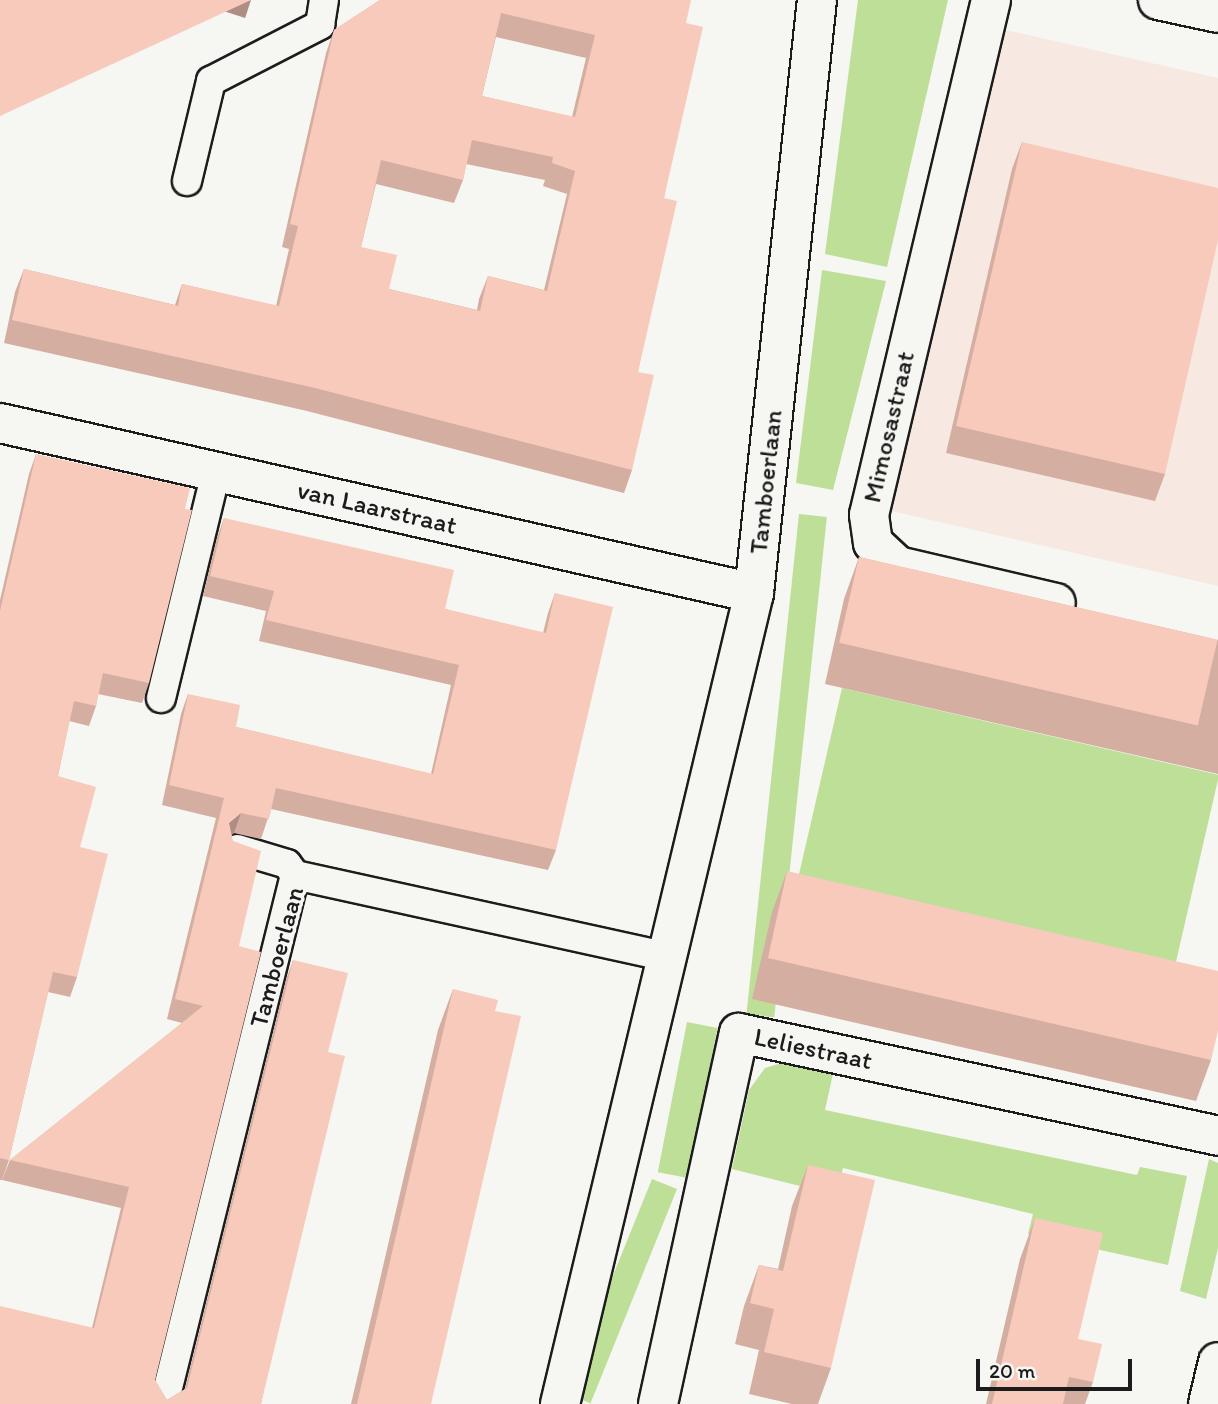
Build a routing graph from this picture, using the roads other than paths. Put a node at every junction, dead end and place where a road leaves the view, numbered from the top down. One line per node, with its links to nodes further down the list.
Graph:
1 (324, 0): 6 (lane)
2 (817, 0): 9 (street, Tamboerlaan)
3 (991, 0): 10 (street, Mimosastraat)
4 (1158, 0): 5 (street)
5 (1218, 13)
6 (187, 181)
7 (0, 423): 8 (street, van Laarstraat)
8 (216, 472): 9 (street, van Laarstraat); 11 (lane)
9 (754, 593): 14 (street, Tamboerlaan)
10 (1098, 613)
11 (161, 698)
12 (237, 849): 13 (lane)
13 (295, 875): 14 (lane, Tamboerlaan); 17 (lane, Tamboerlaan)
14 (668, 957): 18 (street, Tamboerlaan)
15 (1218, 1136): 19 (street, Leliestraat)
16 (1218, 1362): 20 (street)
17 (164, 1404)
18 (560, 1404)
19 (658, 1404)
20 (1208, 1404)

